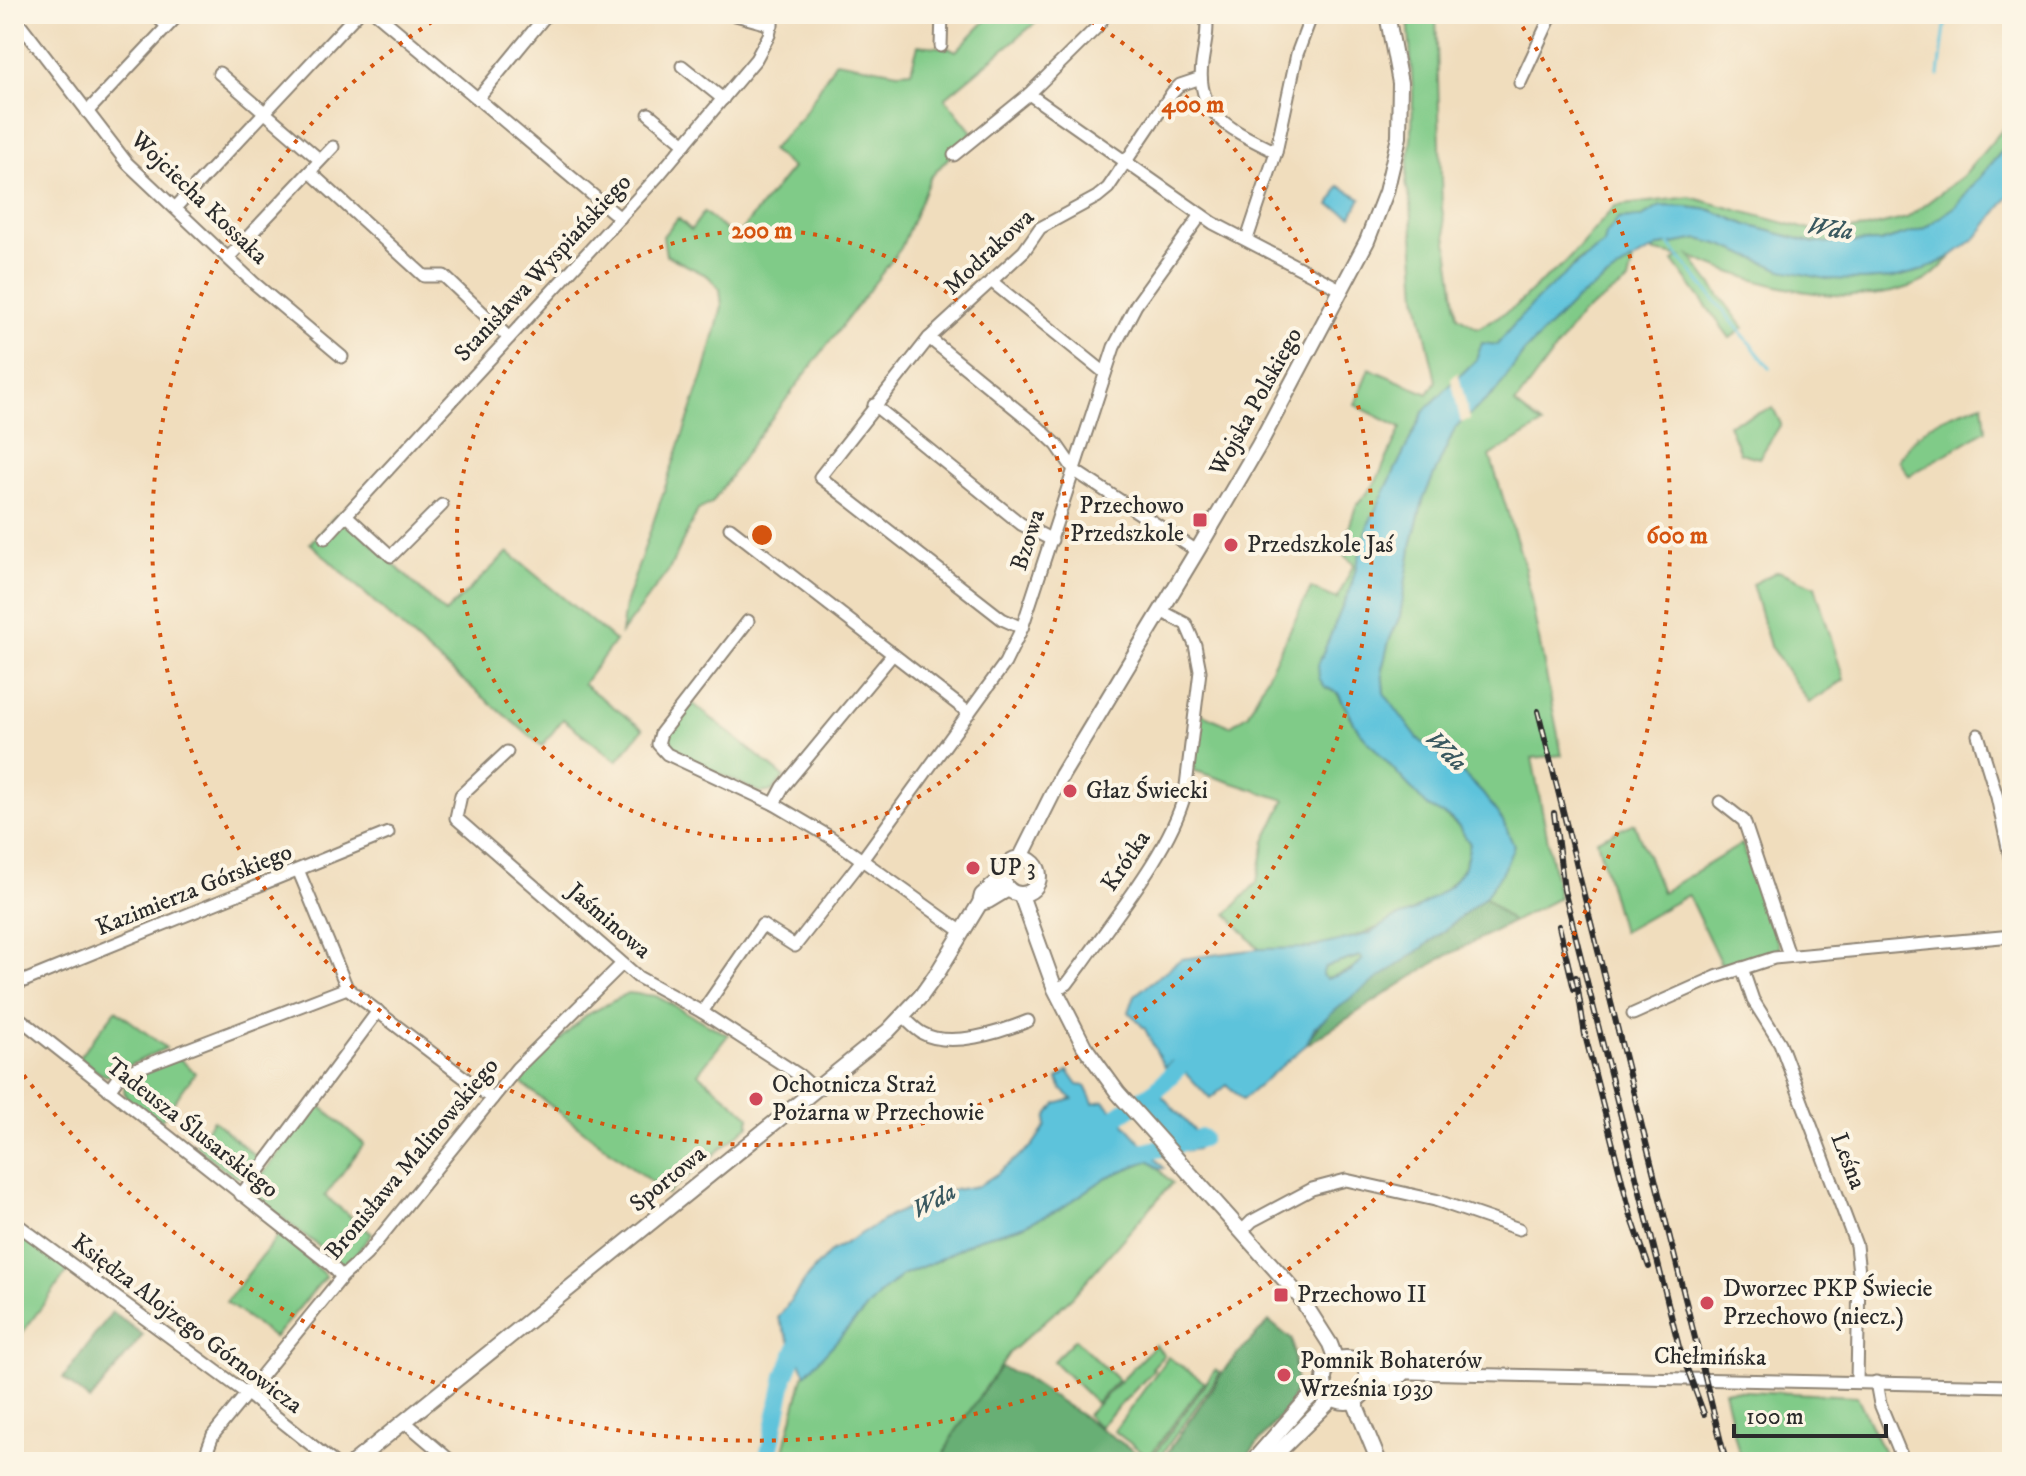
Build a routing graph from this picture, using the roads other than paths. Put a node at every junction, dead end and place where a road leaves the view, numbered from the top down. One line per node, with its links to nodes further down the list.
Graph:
1 (154, 14): 15 (street)
2 (179, 14): 15 (street)
3 (357, 14): 25 (street)
4 (377, 14): 22 (street)
5 (547, 14): 22 (street)
6 (732, 14): 14 (street)
7 (942, 14): 16 (street)
8 (1106, 14): 21 (street)
9 (1206, 14): 19 (street)
10 (1312, 14): 29 (street)
11 (1387, 14): 40 (street, Wojska Polskiego)
12 (1552, 14): 20 (street)
13 (14, 16): 24 (street, Wojciecha Kossaka)
14 (773, 20): 23 (street, Stanisława Wyspiańskiego)
15 (167, 26): 24 (street)
16 (941, 46)
17 (682, 66): 23 (street)
18 (219, 73): 25 (street)
19 (1201, 78): 29 (street); 32 (street, Modrakowa)
20 (1520, 83)
21 (1029, 94): 30 (street); 32 (street)
22 (478, 98): 36 (street)
23 (723, 99): 27 (street, Stanisława Wyspiańskiego)
24 (87, 112): 34 (street, Wojciecha Kossaka)
25 (265, 112): 31 (street); 34 (street)
26 (649, 114): 27 (street)
27 (685, 144): 36 (street, Stanisława Wyspiańskiego)
28 (333, 147): 31 (street)
29 (1276, 152): 37 (street)
30 (954, 155)
31 (320, 160): 33 (street)
32 (1125, 162): 35 (street); 39 (street, Modrakowa)
33 (310, 172): 38 (street); 41 (street)
34 (175, 208): 38 (street, Wojciecha Kossaka)
35 (1201, 215): 37 (street); 44 (street, Bzowa)
36 (620, 218): 41 (street, Stanisława Wyspiańskiego)
37 (1247, 239): 40 (street)
38 (228, 258): 43 (street, Wojciecha Kossaka)
39 (991, 281): 42 (street, Modrakowa); 44 (street)
40 (1342, 290): 54 (street, Wojska Polskiego)
41 (509, 338): 50 (street, Stanisława Wyspiańskiego)
42 (929, 338): 45 (street, Modrakowa); 47 (street)
43 (342, 357)
44 (1105, 373): 46 (street, Bzowa)
45 (874, 405): 53 (street); 57 (street, Modrakowa)
46 (1085, 439): 47 (street); 48 (street, Bzowa)
47 (1057, 445): 48 (street)
48 (1075, 471): 53 (street, Bzowa); 54 (street)
49 (442, 505): 50 (street)
50 (346, 515): 52 (street, Stanisława Wyspiańskiego)
51 (730, 528): 58 (street)
52 (325, 538)
53 (1052, 540): 57 (street, Bzowa)
54 (1197, 551): 55 (street, Wojska Polskiego)
55 (1161, 611): 66 (street, Wojska Polskiego); 77 (street, Krótka)
56 (748, 621): 63 (street)
57 (1022, 628): 59 (street, Bzowa)
58 (893, 654): 59 (street); 63 (street)
59 (969, 713): 65 (street, Bzowa)
60 (1978, 735): 67 (street)
61 (507, 752): 73 (street, Jaśminowa)
62 (1720, 802): 72 (street)
63 (774, 804): 65 (street)
64 (388, 833): 68 (street, Kazimierza Górskiego)
65 (862, 860): 70 (street); 79 (street, Bzowa)
66 (1027, 860): 69 (street, Wojska Polskiego); 69 (street)
67 (2012, 866)
68 (299, 872): 75 (street, Kazimierza Górskiego); 76 (street)
69 (1016, 888): 70 (street, Sportowa); 77 (street)
70 (961, 931): 82 (street, Sportowa)
71 (2012, 936): 72 (street)
72 (1789, 955): 74 (street)
73 (622, 964): 79 (street, Jaśminowa); 86 (street, Bronisława Malinowskiego)
74 (1742, 968): 81 (street); 94 (street, Leśna)
75 (14, 985)
76 (347, 988): 78 (street); 85 (street)
77 (1055, 989): 90 (street)
78 (378, 1011): 86 (street); 87 (street)
79 (702, 1012): 84 (street, Jaśminowa)
80 (14, 1014): 85 (street, Tadeusza Ślusarskiego)
81 (1633, 1014)
82 (902, 1016): 83 (street); 84 (street, Sportowa)
83 (1028, 1021)
84 (815, 1089): 101 (street, Sportowa)
85 (109, 1090): 87 (street, Tadeusza Ślusarskiego)
86 (492, 1099): 91 (street, Bronisława Malinowskiego)
87 (241, 1195): 91 (street, Tadeusza Ślusarskiego)
88 (14, 1222): 98 (street, Księdza Alojzego Górnowicza)
89 (1519, 1229): 90 (street)
90 (1242, 1231): 92 (street)
91 (342, 1277): 98 (street, Bronisława Malinowskiego)
92 (1336, 1360): 93 (street); 96 (street)
93 (1367, 1378): 94 (street, Chełmińska); 100 (street)
94 (1857, 1382): 95 (street, Chełmińska)
95 (1876, 1382): 97 (street, Chełmińska); 109 (street)
96 (1324, 1384): 99 (street); 106 (street)
97 (2012, 1386)
98 (246, 1393): 102 (street, Bronisława Malinowskiego); 103 (street, Księdza Alojzego Górnowicza)
99 (1333, 1398): 100 (street); 107 (street)
100 (1354, 1401): 108 (street)
101 (404, 1421): 104 (street, Sportowa); 105 (street)
102 (208, 1462)
103 (333, 1462)
104 (354, 1462)
105 (452, 1462)
106 (1252, 1462)
107 (1268, 1462)
108 (1379, 1462)
109 (1904, 1462)

